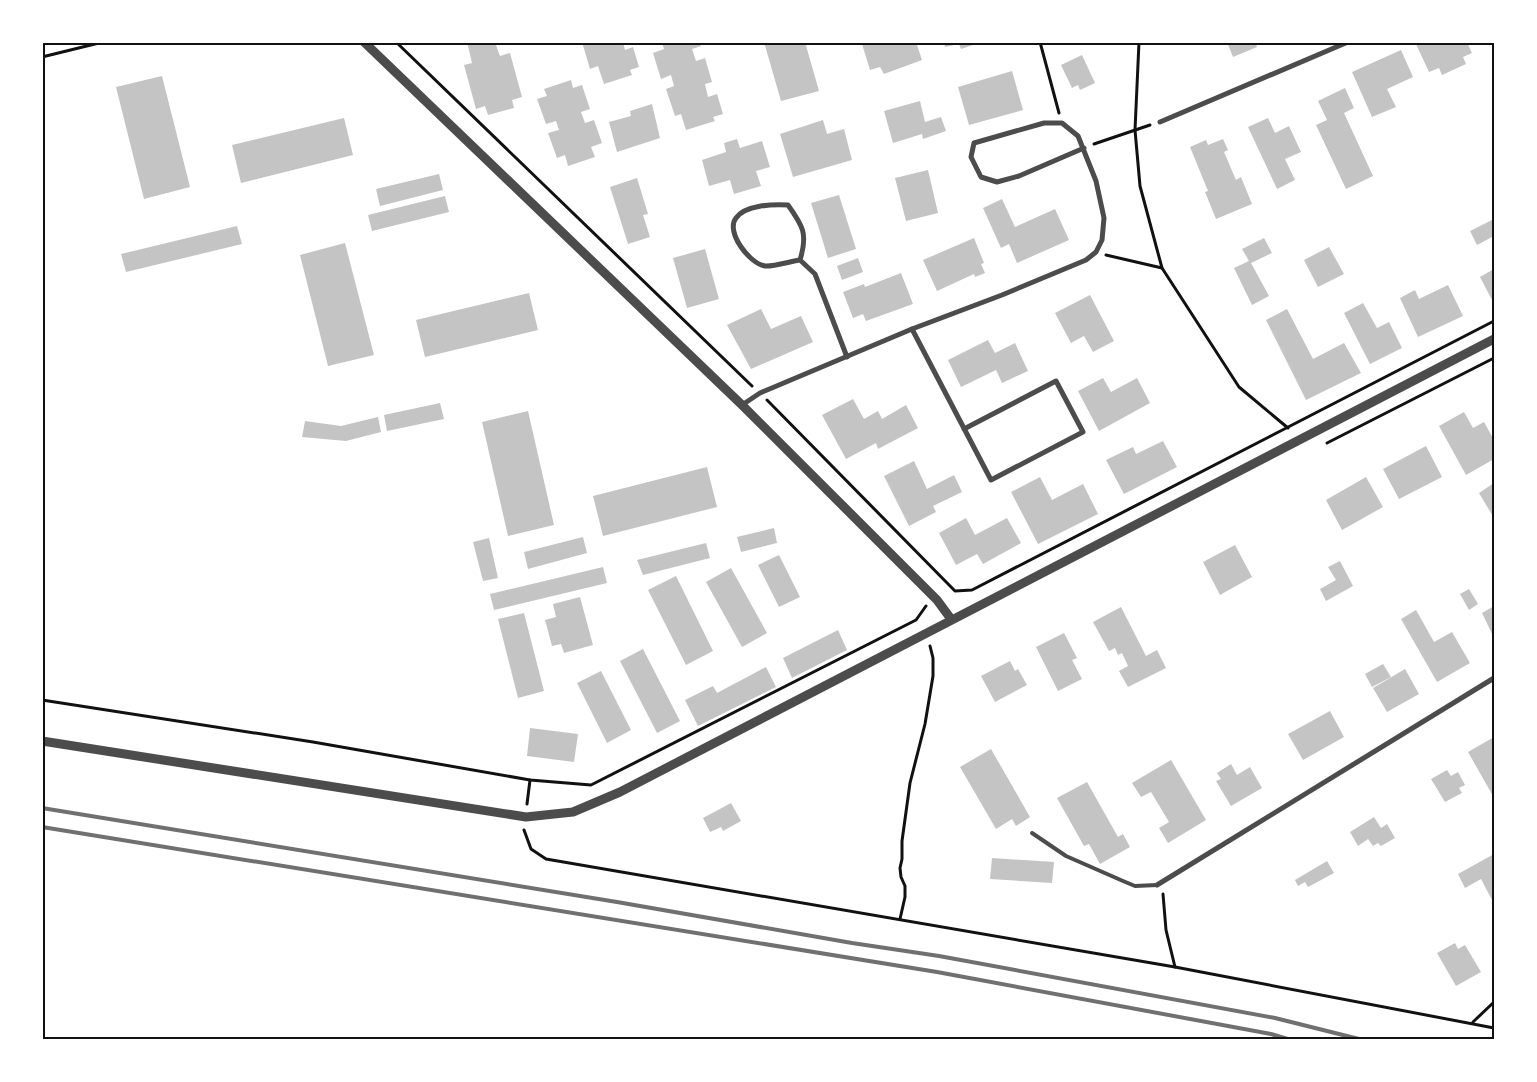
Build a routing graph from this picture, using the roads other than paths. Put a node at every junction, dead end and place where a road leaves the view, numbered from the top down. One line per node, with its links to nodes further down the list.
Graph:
1 (364, 42): 9 (street)
2 (1348, 42): 3 (street)
3 (1160, 122)
4 (1084, 148): 4 (street); 6 (street)
5 (800, 260): 5 (street); 8 (street)
6 (912, 329): 8 (street); 10 (street)
7 (1494, 339): 11 (street)
8 (847, 357): 9 (street)
9 (742, 405): 11 (street)
10 (964, 429): 10 (street)
11 (951, 619): 13 (street)
12 (1494, 678): 15 (street)
13 (42, 741)
14 (1032, 833): 15 (lane)
15 (1157, 885)

